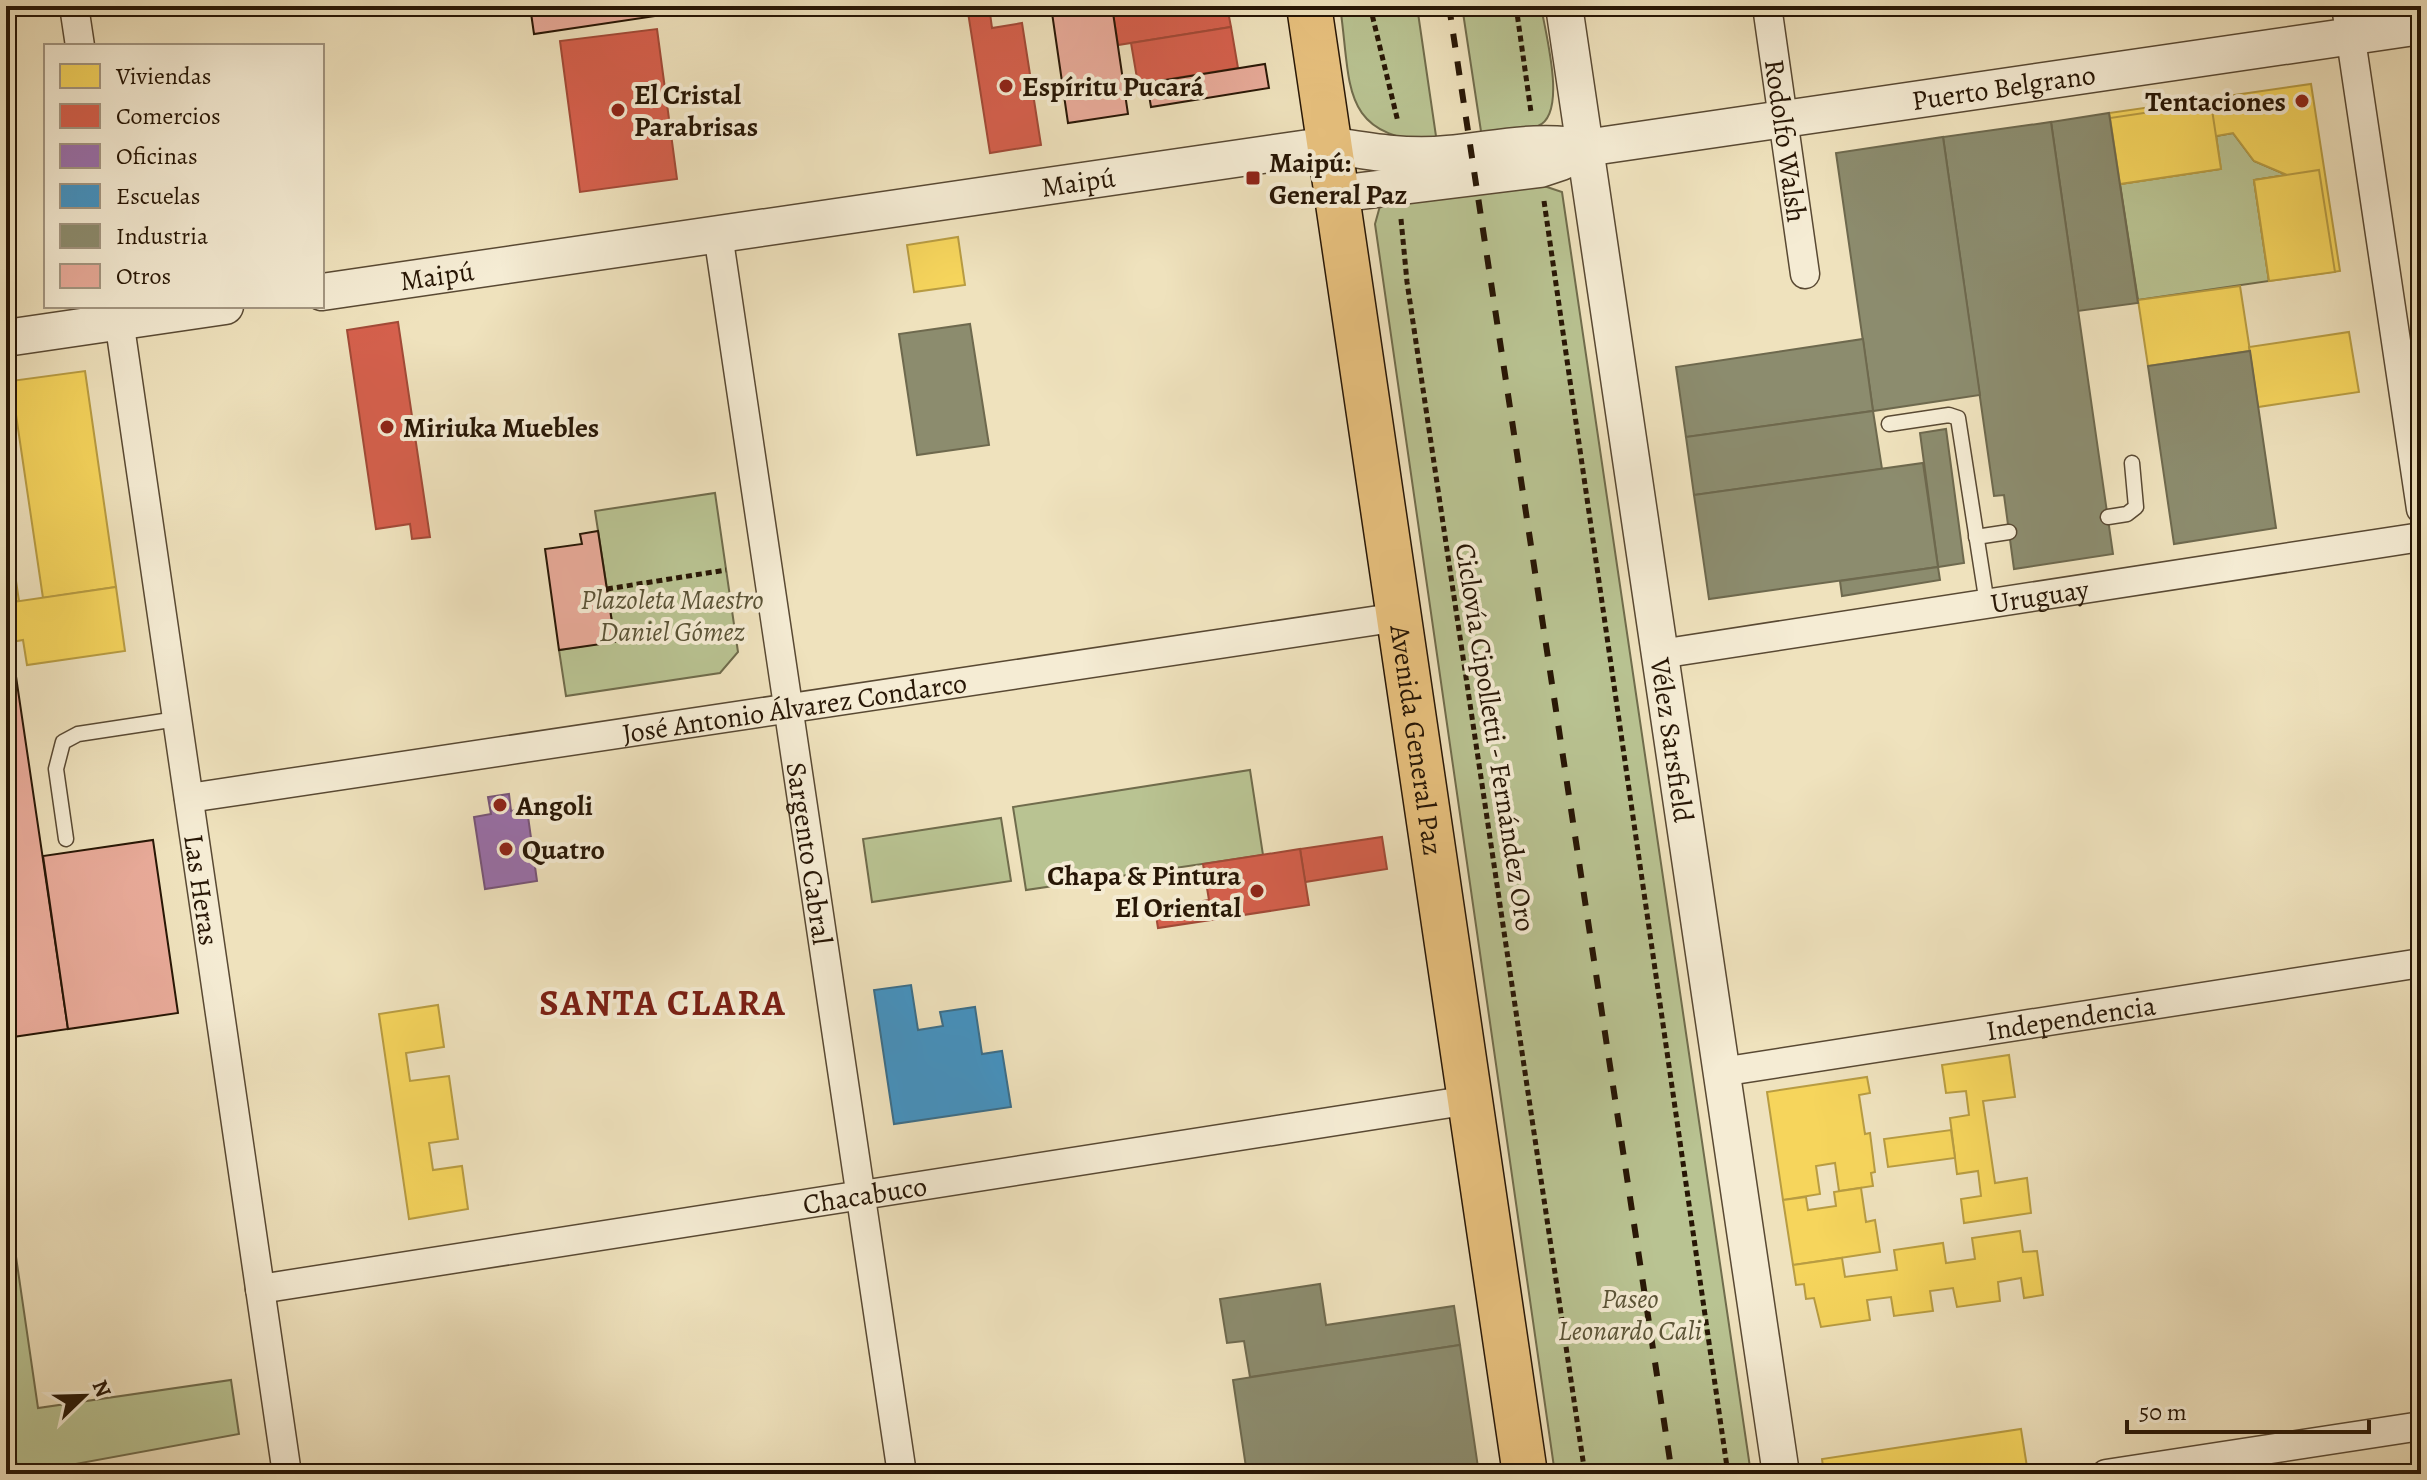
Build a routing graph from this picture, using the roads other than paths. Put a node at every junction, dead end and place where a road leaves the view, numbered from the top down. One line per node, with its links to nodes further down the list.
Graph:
1 (74, 6): 7 (street)
2 (1309, 6): 9 (main road, Avenida General Paz)
3 (1564, 6): 10 (street, Vélez Sarsfield)
4 (1767, 6): 8 (street, Rodolfo Walsh)
5 (2349, 21): 6 (street, Puerto Belgrano); 8 (street, Puerto Belgrano); 21 (street)
6 (2421, 26)
7 (80, 44)
8 (1784, 119): 10 (street, Puerto Belgrano); 14 (street, Rodolfo Walsh)
9 (1330, 145): 11 (street, Maipú); 12 (main road, Avenida General Paz); 13 (street, Maipú)
10 (1585, 148): 11 (street, Maipú); 28 (street, Vélez Sarsfield)
11 (1402, 171): 12 (street, Maipú)
12 (1337, 194): 27 (main road, Avenida General Paz)
13 (718, 234): 15 (street, Maipú); 29 (street, Sargento Cabral)
14 (1805, 274)
15 (324, 292)
16 (198, 308): 17 (street)
17 (118, 314): 18 (street); 30 (street, Las Heras)
18 (6, 338)
19 (1889, 424): 24 (lane)
20 (2132, 463): 22 (lane)
21 (2421, 509)
22 (2108, 517)
23 (2009, 532): 24 (lane)
24 (1976, 537): 26 (lane)
25 (2421, 537): 26 (street, Uruguay)
26 (1987, 604): 28 (street, Uruguay)
27 (1399, 617): 29 (street, José Antonio Álvarez Condarco); 35 (main road, Avenida General Paz)
28 (1660, 654): 34 (street, Vélez Sarsfield)
29 (789, 709): 31 (street, José Antonio Álvarez Condarco); 36 (street, Sargento Cabral)
30 (177, 719): 31 (street, Las Heras); 32 (lane)
31 (189, 798): 37 (street, Las Heras)
32 (66, 839)
33 (2421, 963): 34 (street, Independencia)
34 (1721, 1072): 42 (street, Vélez Sarsfield)
35 (1470, 1100): 36 (street, Chacabuco); 41 (main road, Avenida General Paz)
36 (861, 1195): 37 (street, Chacabuco); 40 (street, Sargento Cabral)
37 (260, 1289): 39 (street, Las Heras)
38 (2421, 1426): 43 (street)
39 (287, 1474)
40 (902, 1474)
41 (1525, 1474)
42 (1781, 1474)
43 (2106, 1474)

